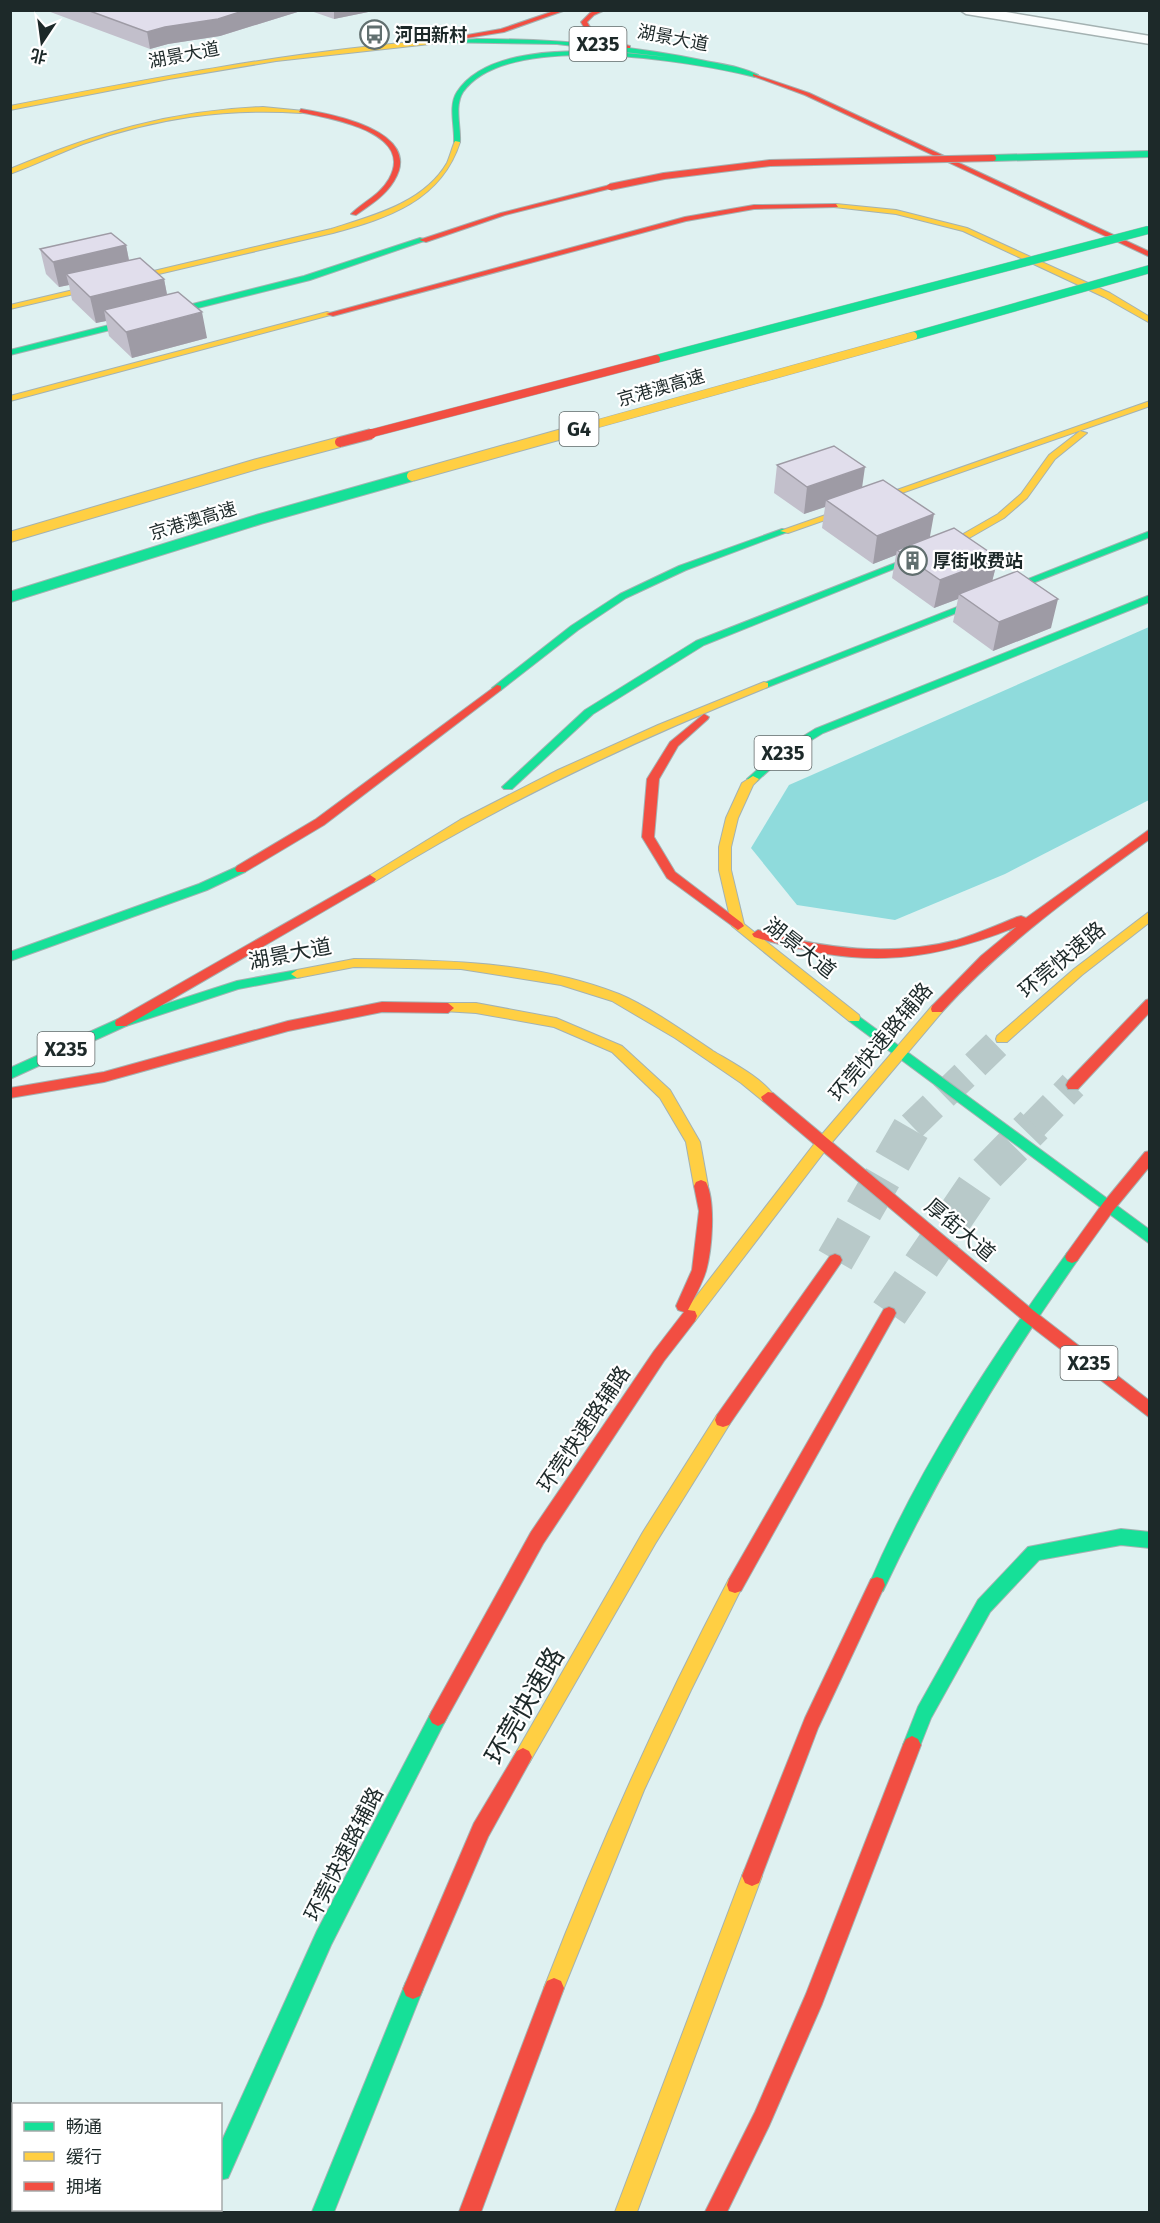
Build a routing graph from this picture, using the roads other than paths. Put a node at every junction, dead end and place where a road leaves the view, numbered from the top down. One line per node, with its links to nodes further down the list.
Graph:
1 (564, 10): 4 (main road)
2 (603, 10): 6 (main road)
3 (966, 10): 5 (street)
4 (442, 40): 6 (main road, 湖景大道 / X235); 8 (main road, 湖景大道 / X235)
5 (1149, 40)
6 (628, 47): 7 (main road, 湖景大道 / X235)
7 (719, 65): 12 (main road); 13 (main road, 湖景大道 / X235)
8 (10, 108)
9 (1149, 154): 17 (main road, bridge)
10 (10, 172): 12 (main road)
11 (1149, 230): 24 (main road, 京港澳高速 / G4, bridge)
12 (313, 236): 15 (main road)
13 (1149, 255)
14 (1149, 268): 25 (main road, 京港澳高速 / G4, bridge)
15 (10, 307)
16 (1149, 321): 19 (main road)
17 (10, 353)
18 (1149, 393): 21 (main road)
19 (10, 399)
20 (1149, 403): 21 (main road)
21 (1128, 411): 22 (main road)
22 (1103, 420): 28 (main road); 33 (main road)
23 (1149, 534): 27 (main road)
24 (10, 537)
25 (10, 597)
26 (1149, 598): 32 (main road, 湖景大道 / X235)
27 (720, 703): 28 (main road); 32 (main road)
28 (476, 817): 35 (main road)
29 (1149, 833): 30 (main road, 环莞快速路辅路)
30 (1036, 915): 32 (main road); 37 (main road, 环莞快速路辅路)
31 (1149, 915): 36 (main road, 环莞快速路)
32 (738, 926): 37 (main road, 湖景大道)
33 (10, 957)
34 (1149, 1003): 40 (main road)
35 (121, 1023): 38 (main road, 湖景大道 / X235); 39 (main road, 湖景大道 / X235)
36 (1002, 1039)
37 (898, 1052): 42 (main road, 环莞快速路辅路); 44 (main road, 湖景大道)
38 (10, 1074)
39 (746, 1079): 42 (main road, 厚街大道 / X235)
40 (1073, 1084)
41 (10, 1093): 49 (main road)
42 (823, 1143): 48 (main road, 厚街大道 / X235); 49 (main road, 环莞快速路辅路)
43 (1149, 1156): 44 (main road)
44 (1108, 1207): 45 (main road); 48 (main road)
45 (1149, 1238)
46 (834, 1260): 53 (main road, 环莞快速路)
47 (889, 1313): 54 (main road)
48 (1029, 1316): 50 (main road, 厚街大道 / X235); 55 (main road)
49 (659, 1356): 52 (main road, 环莞快速路辅路)
50 (1149, 1410)
51 (1149, 1540): 56 (main road)
52 (222, 2166)
53 (323, 2212)
54 (470, 2212)
55 (626, 2212)
56 (716, 2212)

